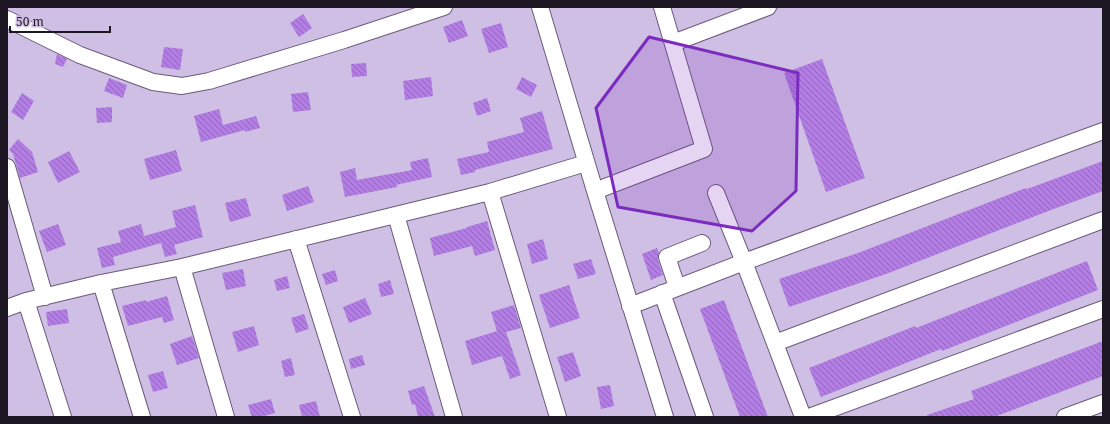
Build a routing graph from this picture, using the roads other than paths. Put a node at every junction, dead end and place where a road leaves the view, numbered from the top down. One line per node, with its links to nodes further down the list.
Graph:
1 (444, 7): 5 (street)
2 (540, 7): 8 (street)
3 (662, 7): 6 (street)
4 (768, 7): 6 (street)
5 (7, 19)
6 (674, 43): 10 (street)
7 (1103, 131): 17 (street)
8 (586, 163): 10 (street); 11 (street)
9 (7, 167): 22 (street)
10 (595, 191): 24 (street)
11 (490, 192): 13 (street); 34 (street)
12 (716, 193): 17 (street)
13 (396, 215): 15 (street); 33 (street)
14 (1103, 220): 27 (street)
15 (296, 239): 18 (street); 32 (street)
16 (702, 244): 20 (street)
17 (744, 262): 20 (street); 27 (street)
18 (182, 267): 19 (street); 31 (street)
19 (101, 283): 22 (street); 30 (street)
20 (677, 287): 21 (street)
21 (662, 293): 24 (street); 36 (street)
22 (45, 297): 23 (street)
23 (26, 301): 25 (street); 29 (street)
24 (630, 306): 35 (street)
25 (7, 308)
26 (1103, 309): 38 (street)
27 (775, 343): 37 (street)
28 (1103, 404): 39 (street)
29 (63, 417)
30 (142, 417)
31 (226, 417)
32 (352, 417)
33 (454, 417)
34 (558, 417)
35 (665, 417)
36 (705, 417)
37 (803, 417)
38 (809, 417)
39 (1065, 417)

